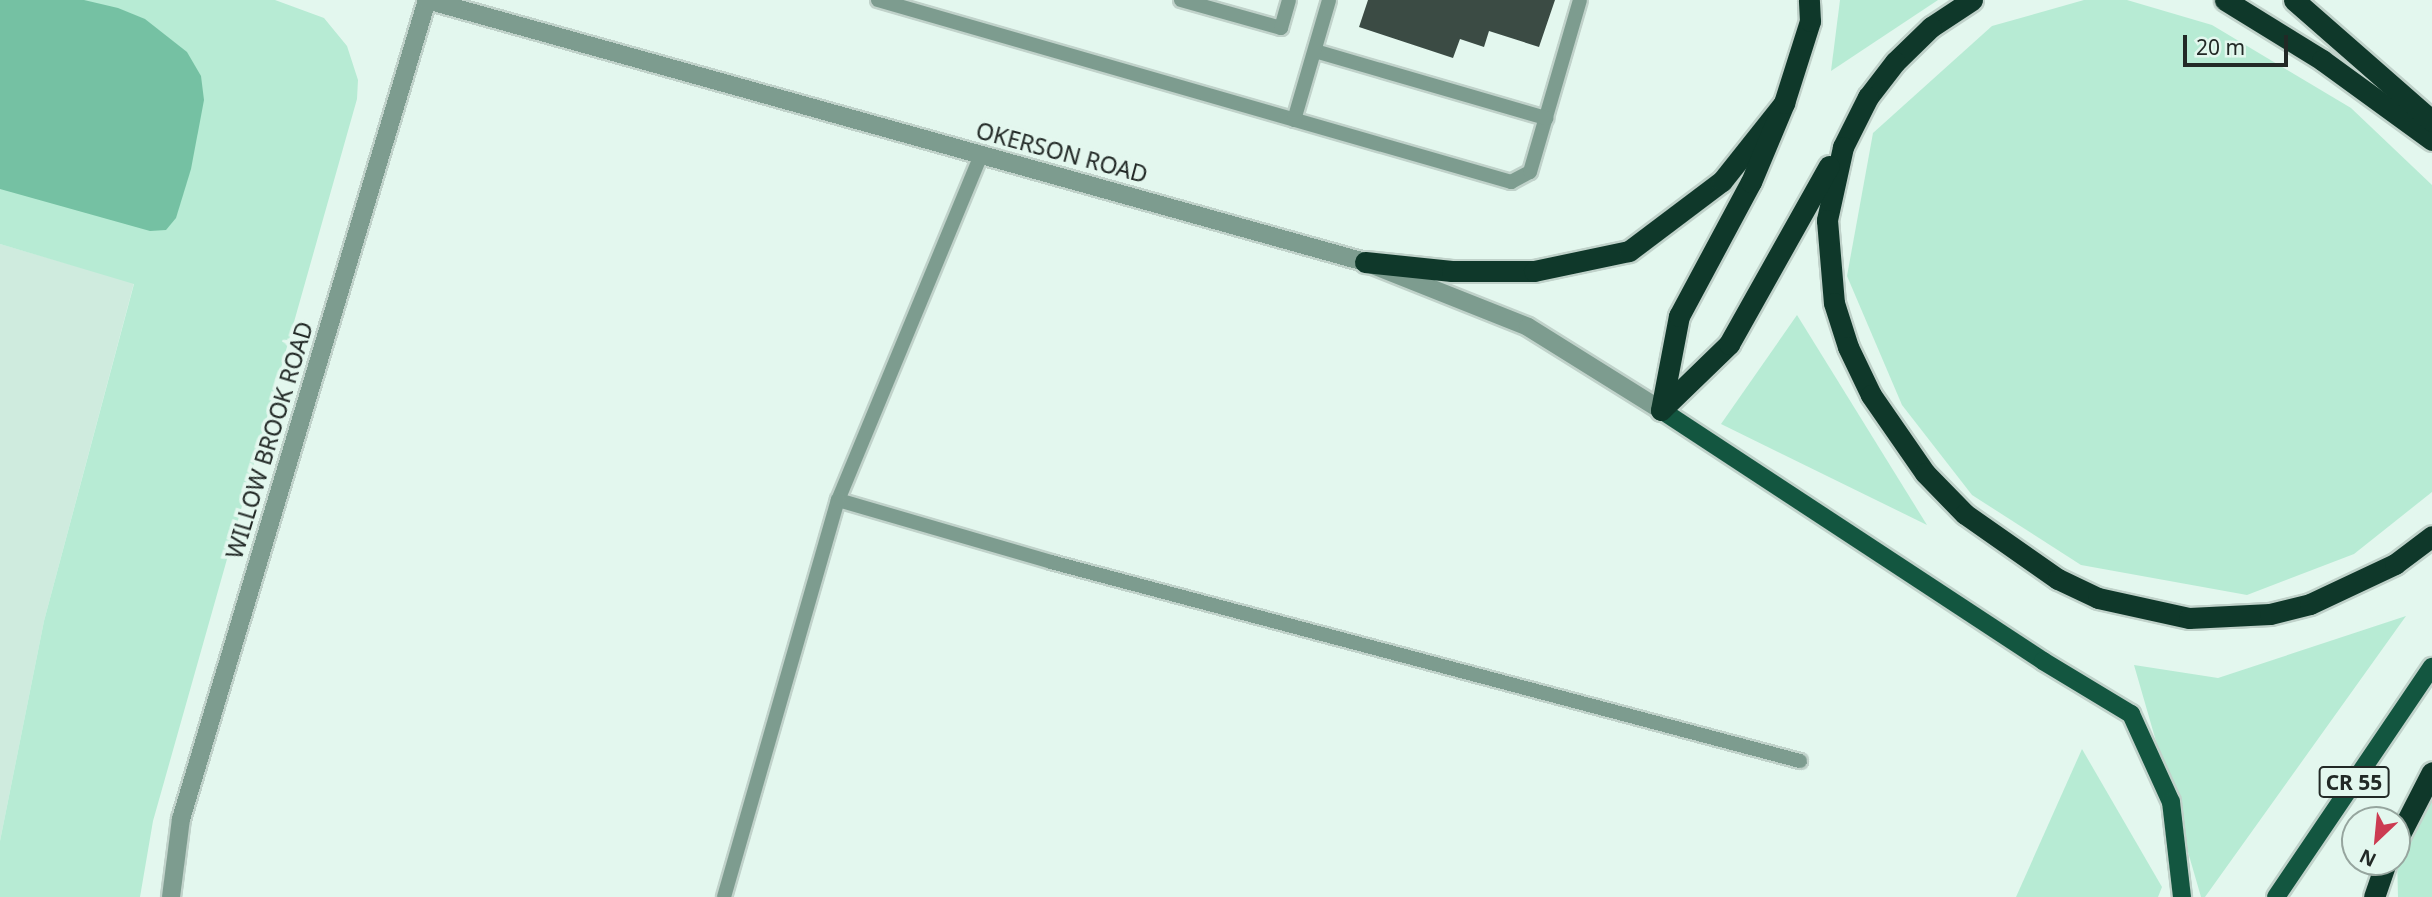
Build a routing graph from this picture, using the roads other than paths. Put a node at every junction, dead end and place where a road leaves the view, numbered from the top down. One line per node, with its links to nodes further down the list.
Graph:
1 (427, 0): 18 (street, OKERSON ROAD); 28 (street, WILLOW BROOK ROAD)
2 (878, 0): 15 (lane)
3 (1181, 0): 4 (lane)
4 (1289, 0)
5 (1329, 0): 11 (lane)
6 (1580, 0): 14 (lane)
7 (1809, 0): 13 (highway)
8 (1972, 0): 12 (highway)
9 (2225, 0): 17 (highway)
10 (2294, 0): 16 (highway)
11 (1315, 51): 14 (lane); 15 (lane)
12 (1868, 97): 20 (highway); 22 (highway)
13 (1784, 103): 19 (highway); 20 (highway)
14 (1546, 118): 15 (lane)
15 (1294, 120)
16 (2432, 121)
17 (2432, 141)
18 (981, 155): 19 (street, OKERSON ROAD); 21 (lane)
19 (1365, 262): 20 (street, OKERSON ROAD)
20 (1661, 410): 30 (main road)
21 (838, 500): 24 (lane); 29 (lane)
22 (2432, 536)
23 (2432, 667): 31 (main road, CR 55)
24 (1800, 761)
25 (2432, 772): 26 (highway)
26 (2411, 812)
27 (2381, 876): 32 (highway)
28 (171, 897)
29 (724, 897)
30 (2182, 897)
31 (2276, 897)
32 (2374, 897)

